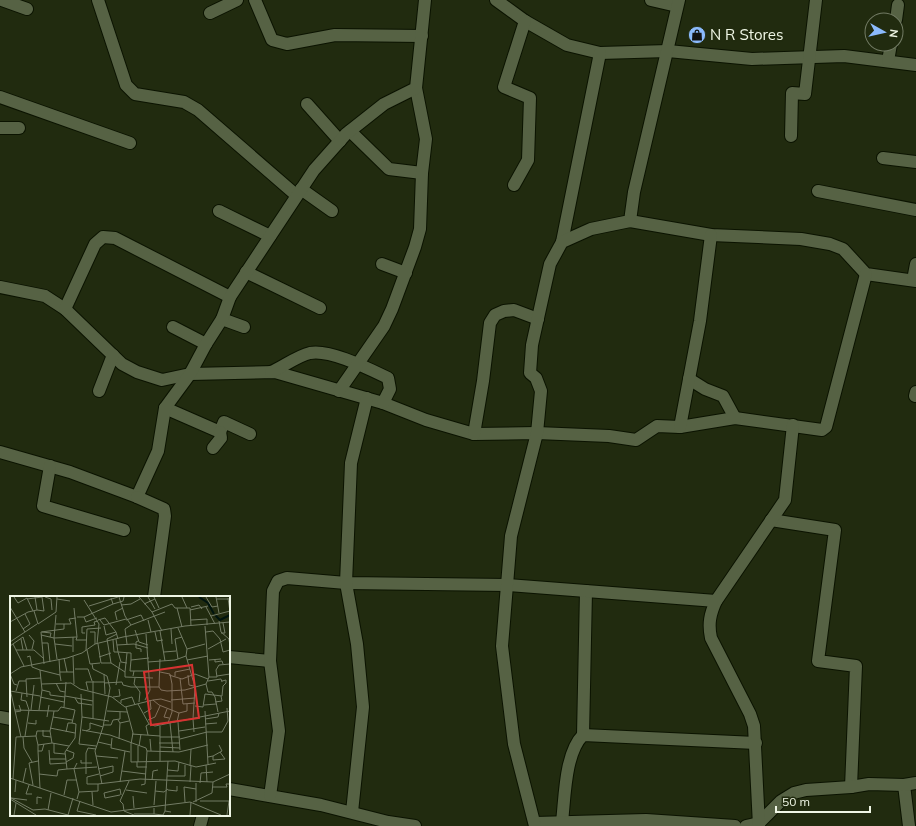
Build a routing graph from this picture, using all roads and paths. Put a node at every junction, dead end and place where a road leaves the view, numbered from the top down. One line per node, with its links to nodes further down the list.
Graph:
1 (2, 0): 11 (street)
2 (98, 0): 36 (street)
3 (237, 0): 13 (street)
4 (255, 0): 15 (street)
5 (425, 0): 15 (street)
6 (496, 0): 14 (street)
7 (651, 0): 9 (street)
8 (816, 0): 19 (street)
9 (678, 3): 16 (street)
10 (898, 5): 12 (street)
11 (27, 9)
12 (897, 12)
13 (210, 13)
14 (525, 21): 17 (street); 34 (street)
15 (422, 36): 22 (street)
16 (668, 51): 17 (street); 19 (street); 40 (street)
17 (600, 52): 43 (street)
18 (890, 52): 20 (street)
19 (810, 58): 20 (street); 28 (street)
20 (888, 61): 21 (street)
21 (916, 64)
22 (416, 88): 27 (street); 33 (street)
23 (0, 97): 30 (street)
24 (307, 104): 29 (street)
25 (0, 128): 26 (street)
26 (19, 128)
27 (350, 131): 29 (street); 33 (street)
28 (790, 136)
29 (340, 141): 36 (street)
30 (130, 143)
31 (883, 158): 32 (street)
32 (916, 162)
33 (422, 173): 47 (street)
34 (514, 184)
35 (818, 191): 37 (street)
36 (299, 192): 39 (street); 42 (street)
37 (916, 210)
38 (219, 211): 42 (street)
39 (332, 211)
40 (630, 221): 41 (street); 43 (street)
41 (711, 234): 48 (street); 63 (street)
42 (270, 236): 46 (street)
43 (562, 242): 55 (street)
44 (382, 264): 47 (street)
45 (916, 264): 49 (street)
46 (246, 272): 51 (street); 52 (street)
47 (406, 274): 60 (street)
48 (866, 274): 49 (street); 70 (street)
49 (914, 280)
50 (0, 287): 53 (street)
51 (230, 297): 53 (street); 54 (street)
52 (320, 308)
53 (65, 309): 59 (street)
54 (222, 319): 57 (street); 58 (street)
55 (538, 319): 73 (street); 75 (street)
56 (173, 327): 58 (street)
57 (244, 327)
58 (206, 344): 62 (street)
59 (113, 355): 62 (street); 64 (street)
60 (358, 364): 61 (street); 65 (street); 67 (street)
61 (271, 372): 62 (street); 65 (street)
62 (190, 374): 68 (street)
63 (689, 379): 69 (street); 71 (street)
64 (99, 391)
65 (339, 392): 66 (street)
66 (367, 398): 67 (street); 82 (street)
67 (383, 403): 75 (street)
68 (165, 408): 72 (street); 79 (street)
69 (735, 418): 70 (street); 71 (street)
70 (793, 425): 80 (street)
71 (680, 426): 73 (street)
72 (220, 432): 74 (street); 76 (street)
73 (537, 432): 75 (street); 83 (street)
74 (250, 434)
75 (474, 434)
76 (213, 448)
77 (0, 452): 78 (street)
78 (50, 466): 79 (street); 81 (street)
79 (137, 497): 85 (street)
80 (771, 520): 86 (street); 94 (street)
81 (124, 530)
82 (346, 583): 83 (street); 88 (street); 97 (street)
83 (507, 584): 84 (street); 100 (street)
84 (586, 591): 86 (street); 91 (street)
85 (154, 596)
86 (716, 601): 92 (street)
87 (230, 658): 88 (street)
88 (270, 661): 96 (street)
89 (0, 717): 90 (street)
90 (10, 719)
91 (583, 735): 92 (street); 99 (street)
92 (756, 743): 101 (street)
93 (910, 784): 94 (street); 106 (street)
94 (851, 787): 101 (street)
95 (230, 789): 96 (street)
96 (270, 796): 97 (street)
97 (352, 812): 103 (street)
98 (204, 816): 102 (street)
99 (562, 822): 100 (street); 104 (street)
100 (535, 824)
101 (759, 824): 105 (street)
102 (200, 826)
103 (415, 826)
104 (735, 826)
105 (746, 826)
106 (909, 826)

